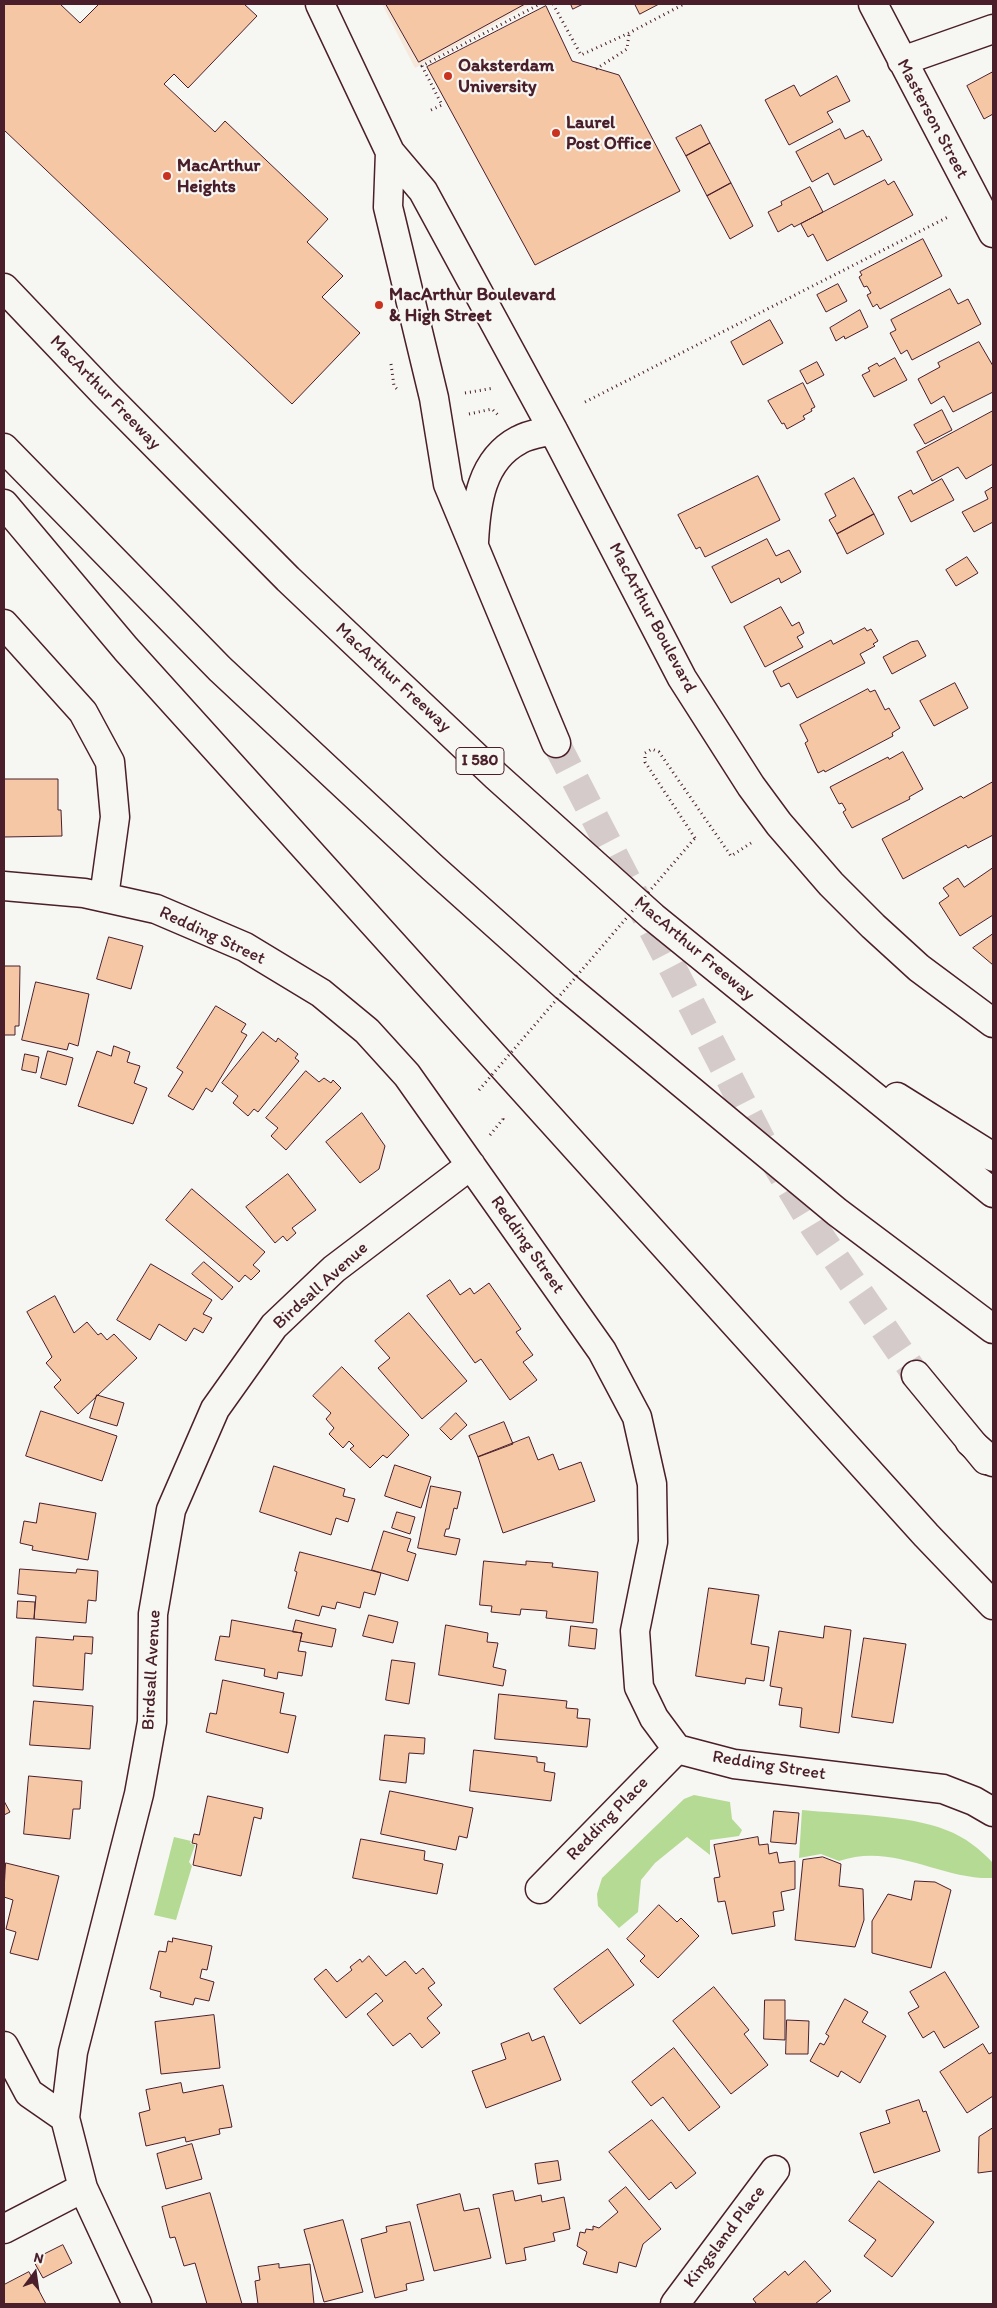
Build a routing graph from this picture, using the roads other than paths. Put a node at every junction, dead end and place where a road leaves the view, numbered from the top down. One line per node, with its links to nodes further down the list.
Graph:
1 (320, 4): 5 (main road, MacArthur Boulevard)
2 (873, 4): 4 (main road, Masterson Street)
3 (993, 29): 4 (main road)
4 (902, 61): 6 (main road, Masterson Street)
5 (390, 152): 8 (main road, MacArthur Boulevard); 11 (main road, MacArthur Boulevard)
6 (993, 233)
7 (4, 288): 17 (main road, MacArthur Freeway / I 580)
8 (553, 430): 11 (main road); 16 (main road, MacArthur Boulevard)
9 (4, 448): 21 (main road)
10 (4, 504): 26 (main road)
11 (474, 548): 13 (main road, MacArthur Boulevard)
12 (4, 624): 15 (main road)
13 (556, 744)
14 (4, 886): 15 (main road, Redding Street)
15 (104, 897): 19 (main road, Redding Street)
16 (993, 1023)
17 (800, 1038): 18 (main road); 20 (main road, MacArthur Freeway / I 580)
18 (993, 1157)
19 (470, 1165): 27 (main road, Redding Street); 31 (main road, Birdsall Avenue)
20 (993, 1193)
21 (993, 1329)
22 (916, 1375): 23 (main road)
23 (970, 1442): 24 (main road); 25 (main road)
24 (993, 1462)
25 (993, 1468)
26 (993, 1605)
27 (677, 1749): 28 (main road, Redding Street); 29 (main road, Redding Place)
28 (993, 1812)
29 (540, 1889)
30 (4, 2046): 31 (main road)
31 (65, 2118): 33 (main road, Birdsall Avenue)
32 (774, 2170): 36 (main road, Kingsland Place)
33 (83, 2188): 34 (main road); 35 (main road, Birdsall Avenue)
34 (4, 2229)
35 (137, 2304)
36 (675, 2304)

